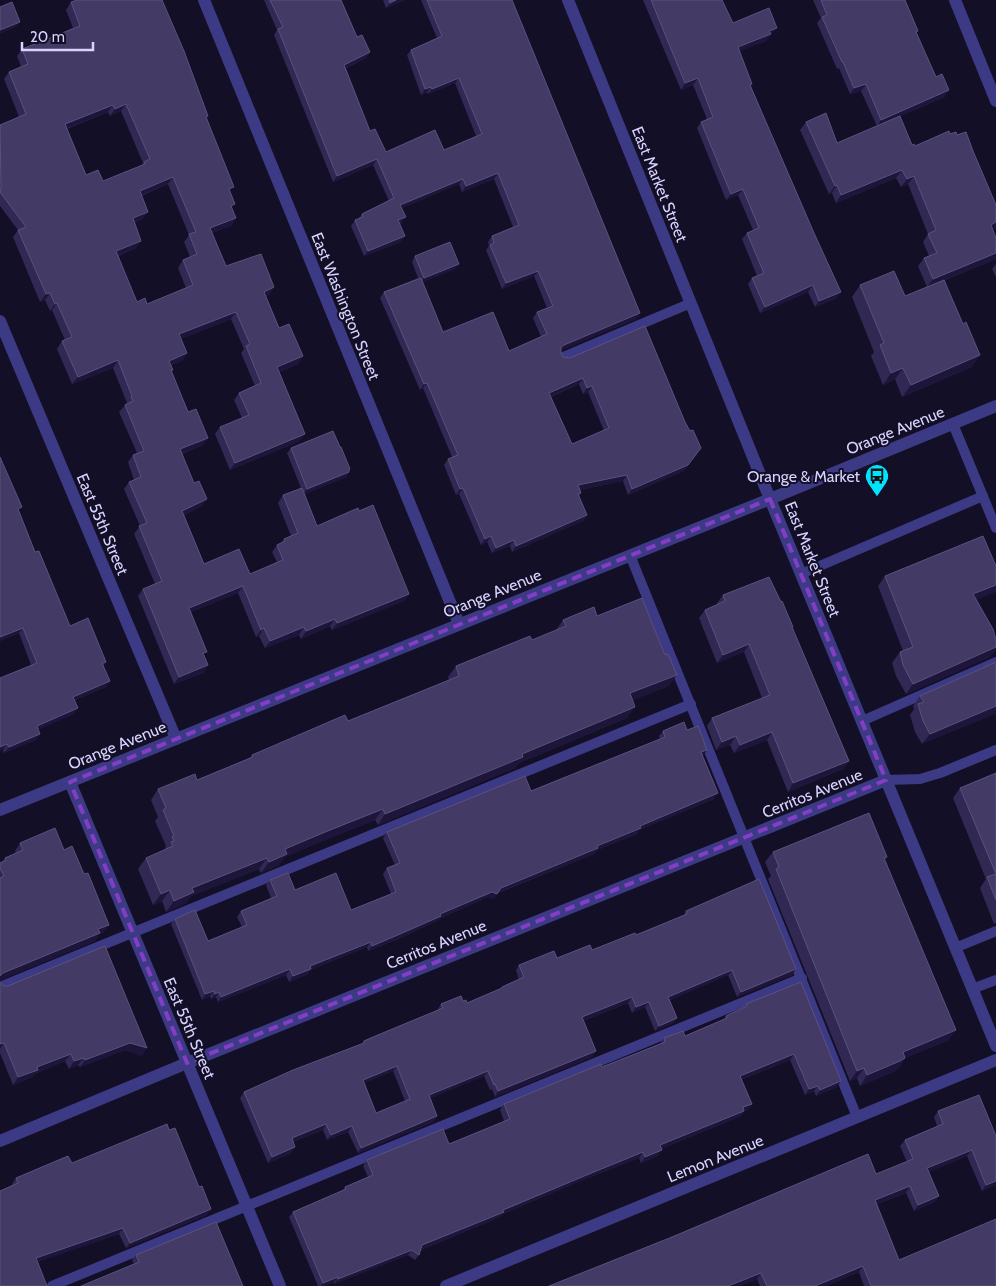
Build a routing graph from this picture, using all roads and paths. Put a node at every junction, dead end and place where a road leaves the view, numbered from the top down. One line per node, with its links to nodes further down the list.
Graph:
1 (204, 0): 15 (street, East Washington Street)
2 (568, 0): 5 (street, East Market Street)
3 (954, 0): 4 (street)
4 (996, 101)
5 (691, 303): 7 (lane); 11 (street, East Market Street)
6 (0, 321): 19 (street, East 55th Street)
7 (563, 357)
8 (996, 406): 9 (street, Orange Avenue)
9 (953, 424): 10 (lane); 11 (street, Orange Avenue)
10 (983, 496): 12 (lane); 14 (lane)
11 (770, 499): 13 (street, Orange Avenue); 14 (street, East Market Street)
12 (996, 528)
13 (630, 555): 15 (street, Orange Avenue); 17 (lane)
14 (801, 574): 18 (street, East Market Street)
15 (459, 624): 19 (street, Orange Avenue)
16 (996, 662): 18 (lane)
17 (691, 704): 24 (lane); 26 (lane)
18 (862, 721): 21 (street, East Market Street)
19 (176, 739): 22 (street, Orange Avenue)
20 (996, 750): 21 (lane)
21 (886, 780): 24 (street, Cerritos Avenue); 27 (street, East Market Street)
22 (70, 782): 23 (street, Orange Avenue); 26 (street, East 55th Street)
23 (0, 810)
24 (745, 837): 28 (lane); 34 (street, Cerritos Avenue)
25 (996, 931): 27 (lane)
26 (133, 933): 30 (lane); 34 (street, East 55th Street)
27 (955, 948): 31 (street, East Market Street)
28 (802, 978): 35 (lane); 37 (lane)
29 (996, 980): 31 (lane)
30 (0, 987)
31 (972, 989): 32 (street, East Market Street)
32 (996, 1044)
33 (996, 1060): 35 (street, Lemon Avenue)
34 (187, 1063): 36 (street, Cerritos Avenue); 37 (street, East 55th Street)
35 (857, 1117): 40 (street, Lemon Avenue)
36 (0, 1141)
37 (246, 1206): 38 (lane); 39 (street, East 55th Street)
38 (52, 1286)
39 (280, 1286)
40 (446, 1286)

